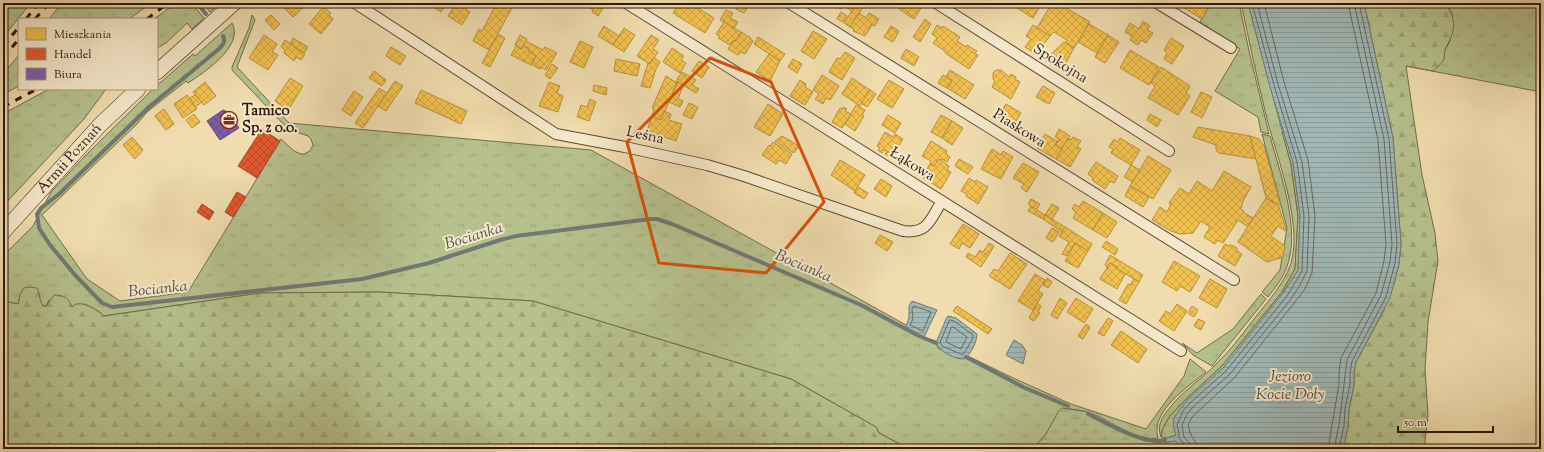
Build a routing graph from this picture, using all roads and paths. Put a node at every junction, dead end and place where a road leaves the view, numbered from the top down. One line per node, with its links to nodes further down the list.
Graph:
1 (234, 3): 8 (main road)
2 (355, 3): 11 (street, Leśna)
3 (626, 3): 11 (street, Łąkowa)
4 (789, 3): 13 (street, Piaskowa)
5 (936, 3): 10 (street, Spokojna)
6 (1157, 3): 7 (street)
7 (1231, 48)
8 (158, 71)
9 (137, 90): 12 (main road, Armii Poznań)
10 (1169, 151)
11 (942, 201): 14 (street, Łąkowa)
12 (3, 232)
13 (1234, 280)
14 (1181, 351)

